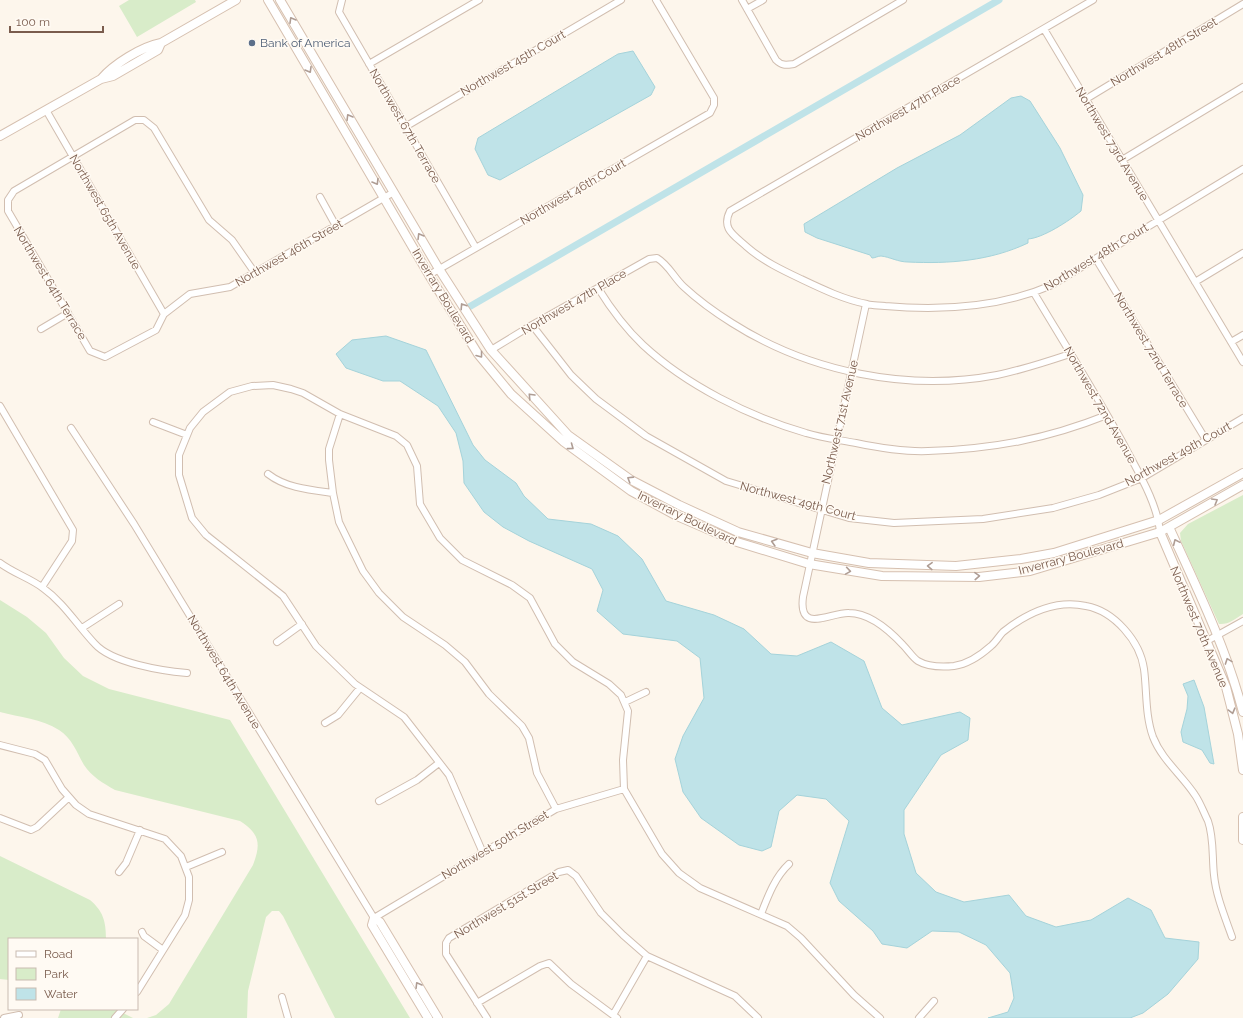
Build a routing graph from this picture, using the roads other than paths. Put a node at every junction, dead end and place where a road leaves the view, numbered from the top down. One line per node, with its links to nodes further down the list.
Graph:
1 (236, 0): 20 (street)
2 (268, 0): 19 (street, Inverrary Boulevard, one-way to 19)
3 (280, 0): 18 (street, Inverrary Boulevard, one-way to 3)
4 (480, 0): 15 (street)
5 (621, 0): 21 (street, Northwest 45th Court)
6 (656, 0): 32 (street, Northwest 46th Court)
7 (742, 0): 13 (street)
8 (763, 0): 13 (street)
9 (903, 0): 13 (street)
10 (1093, 0): 14 (street, Northwest 47th Place)
11 (342, 1): 15 (street, Northwest 67th Terrace)
12 (1243, 4): 17 (street, Northwest 48th Street)
13 (747, 9)
14 (1044, 29): 17 (street, Northwest 73rd Avenue); 29 (street, Northwest 47th Place)
15 (369, 64): 21 (street, Northwest 67th Terrace)
16 (1243, 87): 24 (street)
17 (1086, 99): 24 (street, Northwest 73rd Avenue)
18 (340, 102): 19 (street); 26 (street, Inverrary Boulevard, one-way to 18)
19 (331, 107): 28 (street, Inverrary Boulevard, one-way to 28)
20 (46, 110): 22 (street); 23 (street, Northwest 65th Avenue)
21 (405, 127): 32 (street, Northwest 67th Terrace)
22 (0, 136)
23 (73, 156): 36 (street); 42 (street, Northwest 64th Terrace); 43 (street, Northwest 65th Avenue)
24 (1122, 160): 30 (street, Northwest 73rd Avenue)
25 (1243, 169): 30 (street, Northwest 48th Court)
26 (394, 192): 28 (street, Northwest 46th Street); 35 (street, Inverrary Boulevard, one-way to 26)
27 (320, 197): 31 (street)
28 (385, 198): 31 (street, Northwest 46th Street); 37 (street, Inverrary Boulevard)
29 (726, 219): 41 (street, Northwest 48th Court)
30 (1158, 220): 34 (street, Northwest 48th Court); 38 (street, Northwest 73rd Avenue)
31 (336, 226): 36 (street, Northwest 46th Street)
32 (476, 248): 35 (street, Northwest 46th Court)
33 (1243, 253): 38 (street)
34 (1096, 259): 40 (street, Northwest 48th Court); 61 (street, Northwest 72nd Terrace)
35 (439, 269): 37 (street, Northwest 46th Court); 48 (street, Inverrary Boulevard, one-way to 35)
36 (254, 272): 43 (street, Northwest 46th Street)
37 (429, 275): 73 (street, Inverrary Boulevard, one-way to 73)
38 (1195, 282): 47 (street, Northwest 73rd Avenue)
39 (598, 288): 44 (street, Northwest 47th Place); 52 (street, Northwest 47th Place); 60 (street)
40 (1034, 293): 41 (street, Northwest 48th Court); 49 (street, Northwest 72nd Avenue)
41 (866, 304): 52 (street, Northwest 71st Avenue)
42 (68, 313): 45 (street); 50 (street, Northwest 64th Terrace)
43 (164, 314): 50 (street, Northwest 46th Street)
44 (532, 325): 48 (street, Northwest 47th Place); 67 (street, Northwest 49th Court)
45 (41, 329)
46 (1243, 335): 47 (street)
47 (1231, 342): 51 (street, Northwest 73rd Avenue)
48 (491, 350): 71 (street, Inverrary Boulevard, one-way to 48)
49 (1070, 354): 52 (street); 55 (street, Northwest 72nd Avenue)
50 (105, 357)
51 (1243, 362)
52 (852, 372): 60 (street, Northwest 71st Avenue)
53 (0, 406): 74 (street)
54 (340, 414): 59 (street); 66 (street); 85 (street)
55 (1107, 415): 60 (street); 64 (street, Northwest 72nd Avenue)
56 (1243, 418): 61 (street, Northwest 49th Court)
57 (153, 422): 59 (street)
58 (71, 428): 105 (street, Northwest 64th Avenue)
59 (187, 435): 77 (street)
60 (836, 440): 67 (street, Northwest 71st Avenue)
61 (1206, 440): 64 (street, Northwest 49th Court)
62 (1243, 473): 68 (street, Inverrary Boulevard)
63 (268, 474): 66 (street)
64 (1142, 478): 67 (street, Northwest 49th Court); 68 (street, Northwest 72nd Avenue)
65 (1243, 485): 69 (street, Inverrary Boulevard, one-way to 65)
66 (333, 493): 94 (street)
67 (821, 510): 71 (street, Northwest 71st Avenue)
68 (1159, 520): 69 (street); 70 (street, Northwest 72nd Avenue); 71 (street, Inverrary Boulevard, one-way to 71)
69 (1169, 527): 70 (street, Inverrary Boulevard); 79 (street, Northwest 70th Avenue, one-way to 69)
70 (1160, 532): 73 (street, Inverrary Boulevard, one-way to 70); 80 (street, Northwest 70th Avenue)
71 (812, 553): 73 (street, Northwest 71st Avenue)
72 (0, 563): 74 (street)
73 (809, 564): 107 (street, Northwest 71st Avenue)
74 (42, 587): 78 (street)
75 (119, 604): 78 (street)
76 (1243, 621): 79 (street)
77 (302, 624): 81 (street); 83 (street)
78 (82, 628): 82 (street)
79 (1218, 635): 80 (street); 86 (street, Northwest 70th Avenue, one-way to 79)
80 (1207, 641): 90 (street, Northwest 70th Avenue, one-way to 90)
81 (277, 642)
82 (187, 673)
83 (360, 688): 87 (street); 89 (street)
84 (646, 692): 85 (street)
85 (625, 702): 91 (street)
86 (1243, 712)
87 (325, 723)
88 (0, 745): 92 (street)
89 (439, 762): 93 (street); 100 (street)
90 (1243, 770)
91 (624, 789): 94 (street, Northwest 50th Street); 104 (street)
92 (69, 798): 96 (street); 97 (street)
93 (379, 801)
94 (556, 809): 100 (street, Northwest 50th Street)
95 (1243, 817): 98 (street)
96 (0, 818)
97 (140, 830): 102 (street); 103 (street)
98 (1243, 840)
99 (222, 852): 102 (street)
100 (483, 853): 105 (street, Northwest 50th Street)
101 (789, 864): 104 (street)
102 (186, 867): 108 (street)
103 (119, 872)
104 (760, 914): 124 (street)
105 (374, 918): 120 (street, Northwest 64th Avenue); 121 (street, Northwest 64th Avenue, one-way to 105)
106 (142, 932): 108 (street)
107 (1232, 937)
108 (162, 950): 110 (street)
109 (647, 956): 113 (street, Northwest 51st Street); 116 (street); 123 (street)
110 (138, 990)
111 (282, 997): 119 (street)
112 (934, 1001): 125 (street)
113 (477, 1003): 116 (street); 122 (street)
114 (122, 1010): 118 (street)
115 (19, 1015): 117 (street)
116 (615, 1017)
117 (4, 1018)
118 (115, 1018)
119 (288, 1018)
120 (428, 1018)
121 (438, 1018)
122 (487, 1018)
123 (758, 1018)
124 (880, 1018)
125 (919, 1018)

